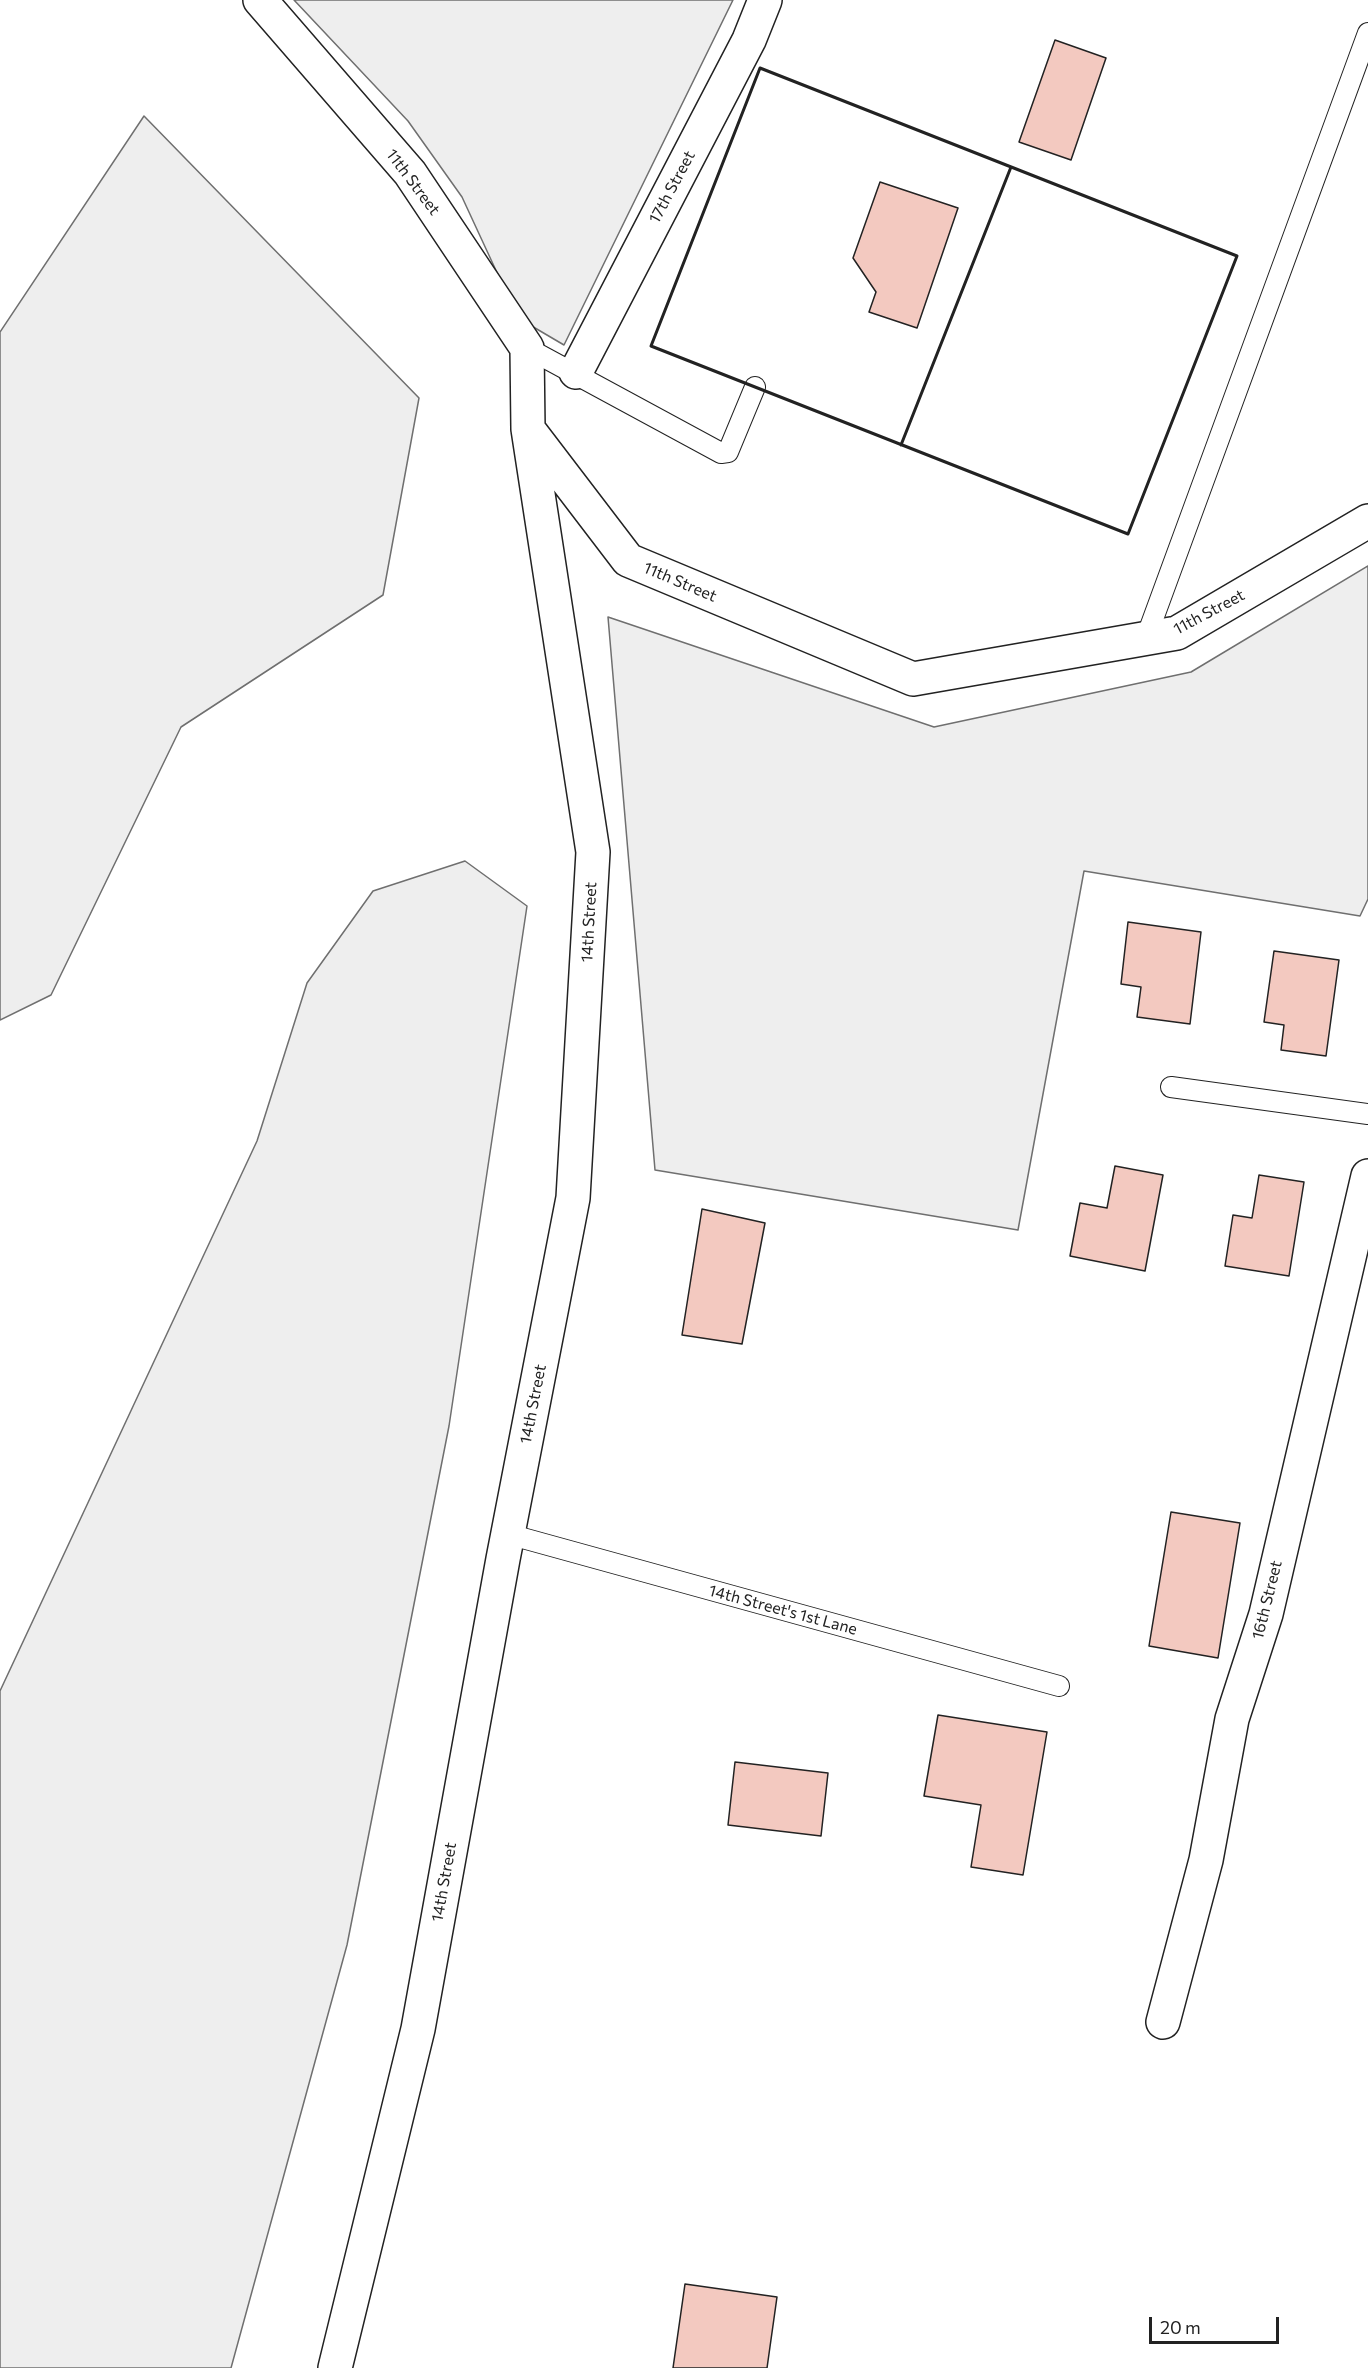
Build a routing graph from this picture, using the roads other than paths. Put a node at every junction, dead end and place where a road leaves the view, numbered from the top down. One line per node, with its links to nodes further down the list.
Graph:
1 (260, 0): 4 (street, 11th Street)
2 (765, 0): 5 (street, 17th Street)
3 (1368, 33): 9 (lane)
4 (527, 348): 5 (lane); 7 (street)
5 (576, 372): 6 (lane)
6 (755, 387)
7 (528, 429): 9 (street, 11th Street); 13 (street, 14th Street)
8 (1368, 521): 9 (street, 11th Street)
9 (1146, 638)
10 (1171, 1087): 11 (lane)
11 (1368, 1114)
12 (1368, 1176): 15 (street, 16th Street)
13 (508, 1534): 14 (lane, 14th Street's 1st Lane); 16 (street, 14th Street)
14 (1059, 1686)
15 (1162, 2022)
16 (335, 2368)

